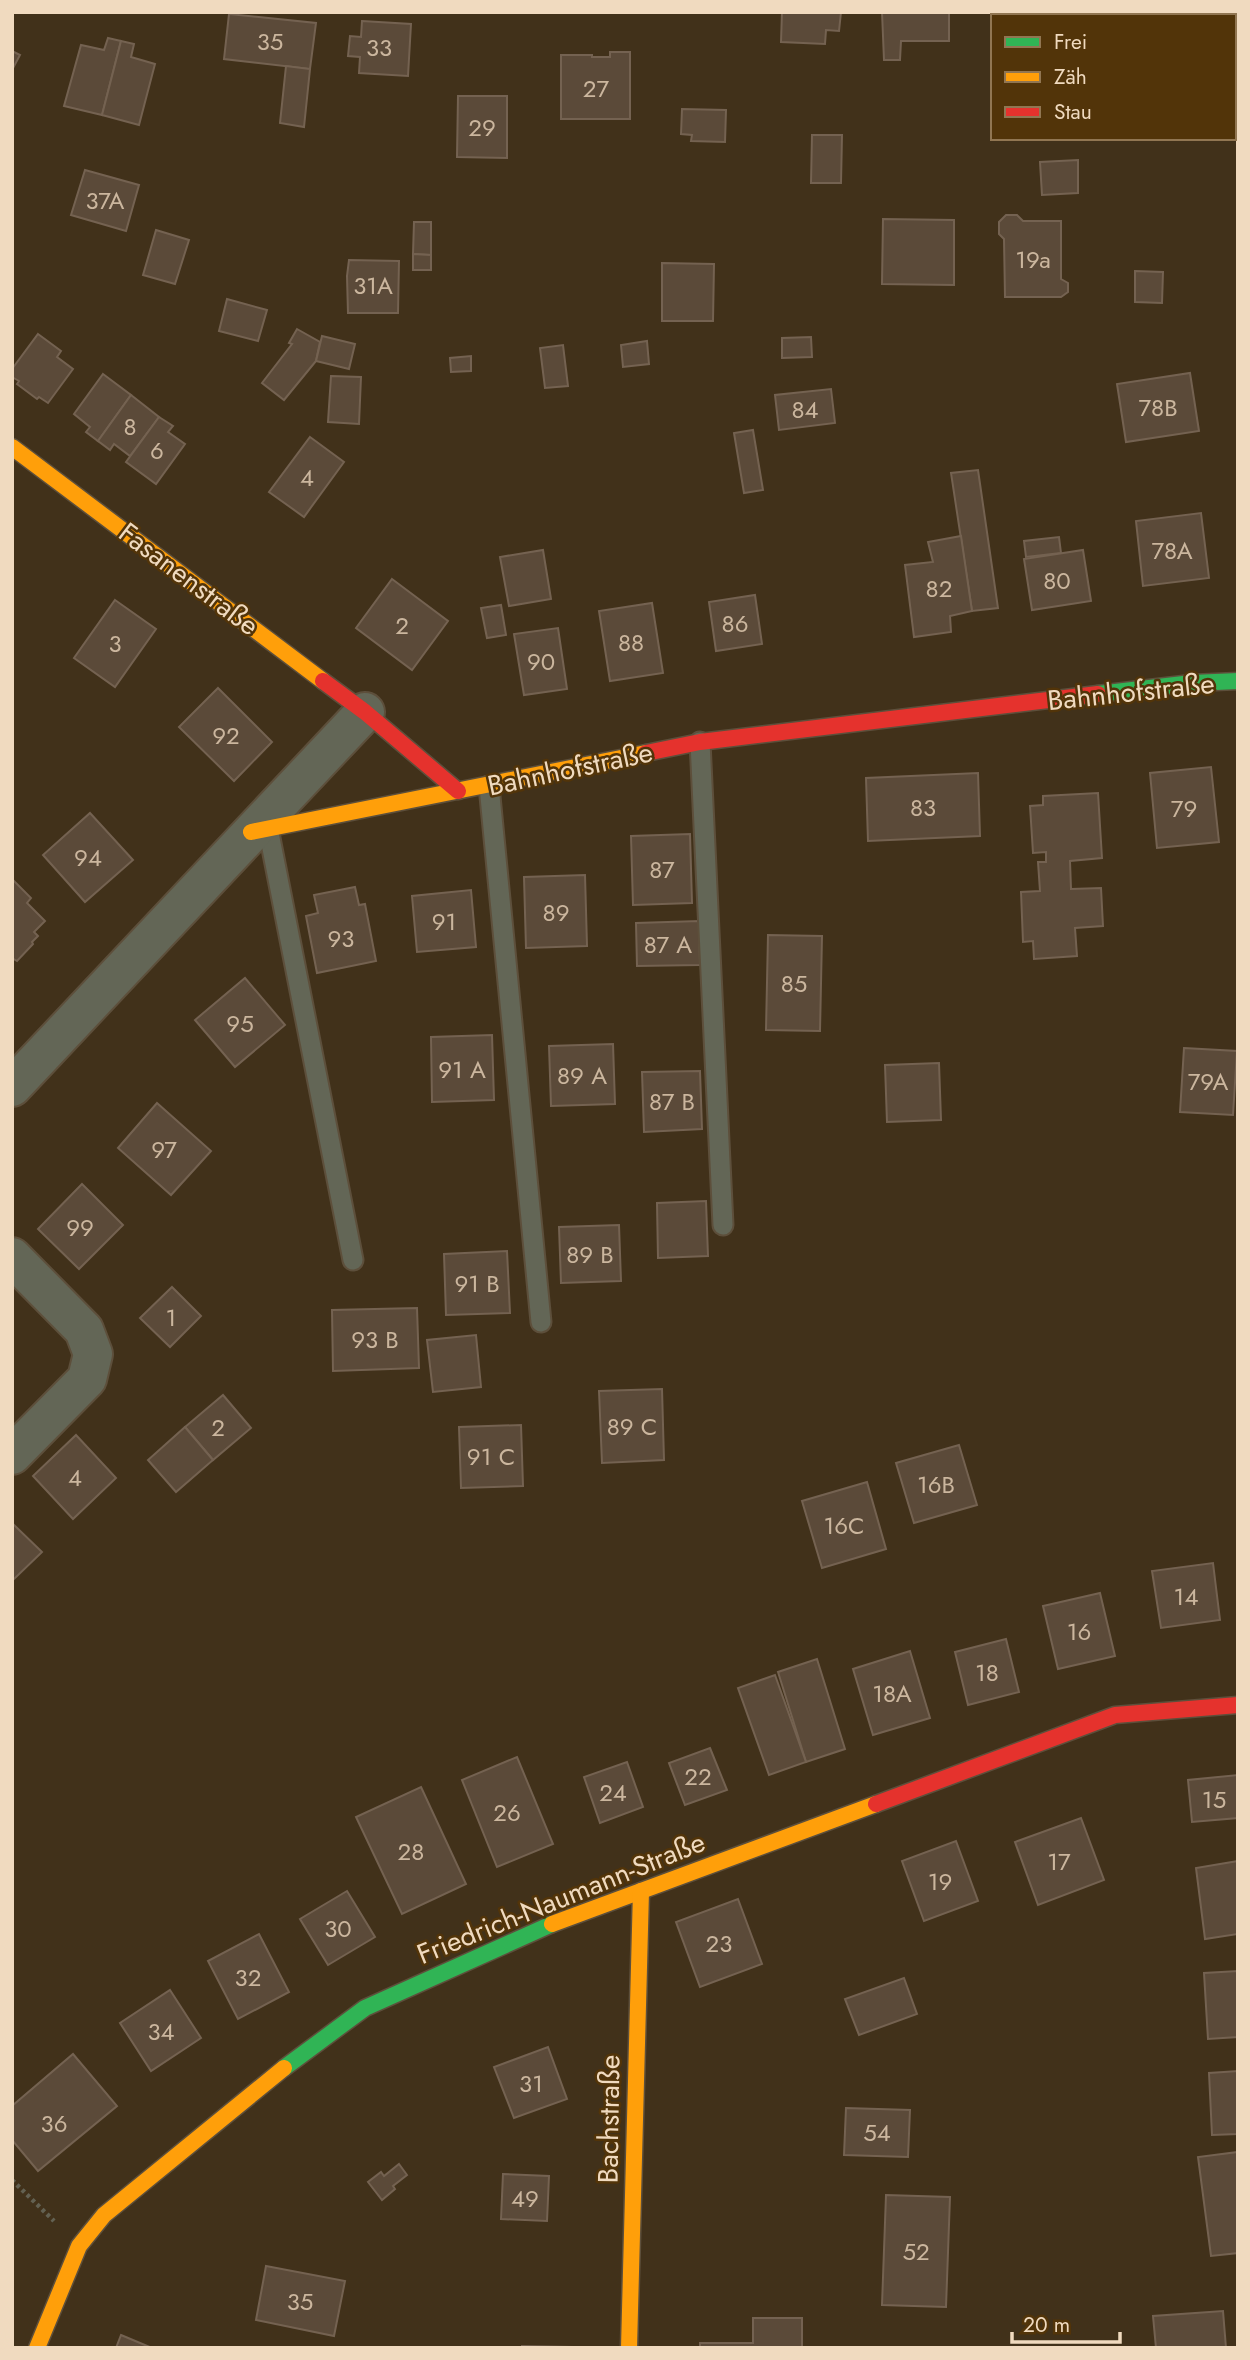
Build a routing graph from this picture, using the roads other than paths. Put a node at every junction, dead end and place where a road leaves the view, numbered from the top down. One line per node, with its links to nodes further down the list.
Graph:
1 (12, 447): 3 (street, Fasanenstraße)
2 (1238, 681): 4 (street, Bahnhofstraße)
3 (365, 712): 6 (street, Fasanenstraße); 7 (street)
4 (700, 742): 5 (street, Bahnhofstraße); 9 (lane)
5 (489, 786): 6 (street, Bahnhofstraße); 12 (lane)
6 (458, 792): 7 (street, Bahnhofstraße)
7 (260, 830): 8 (street); 11 (lane)
8 (12, 1087)
9 (723, 1225)
10 (12, 1257): 13 (street)
11 (353, 1260)
12 (541, 1322)
13 (12, 1455)
14 (1238, 1705): 15 (street, Friedrich-Naumann-Straße)
15 (641, 1891): 16 (street, Friedrich-Naumann-Straße); 17 (street, Bachstraße)
16 (37, 2348)
17 (629, 2348)

